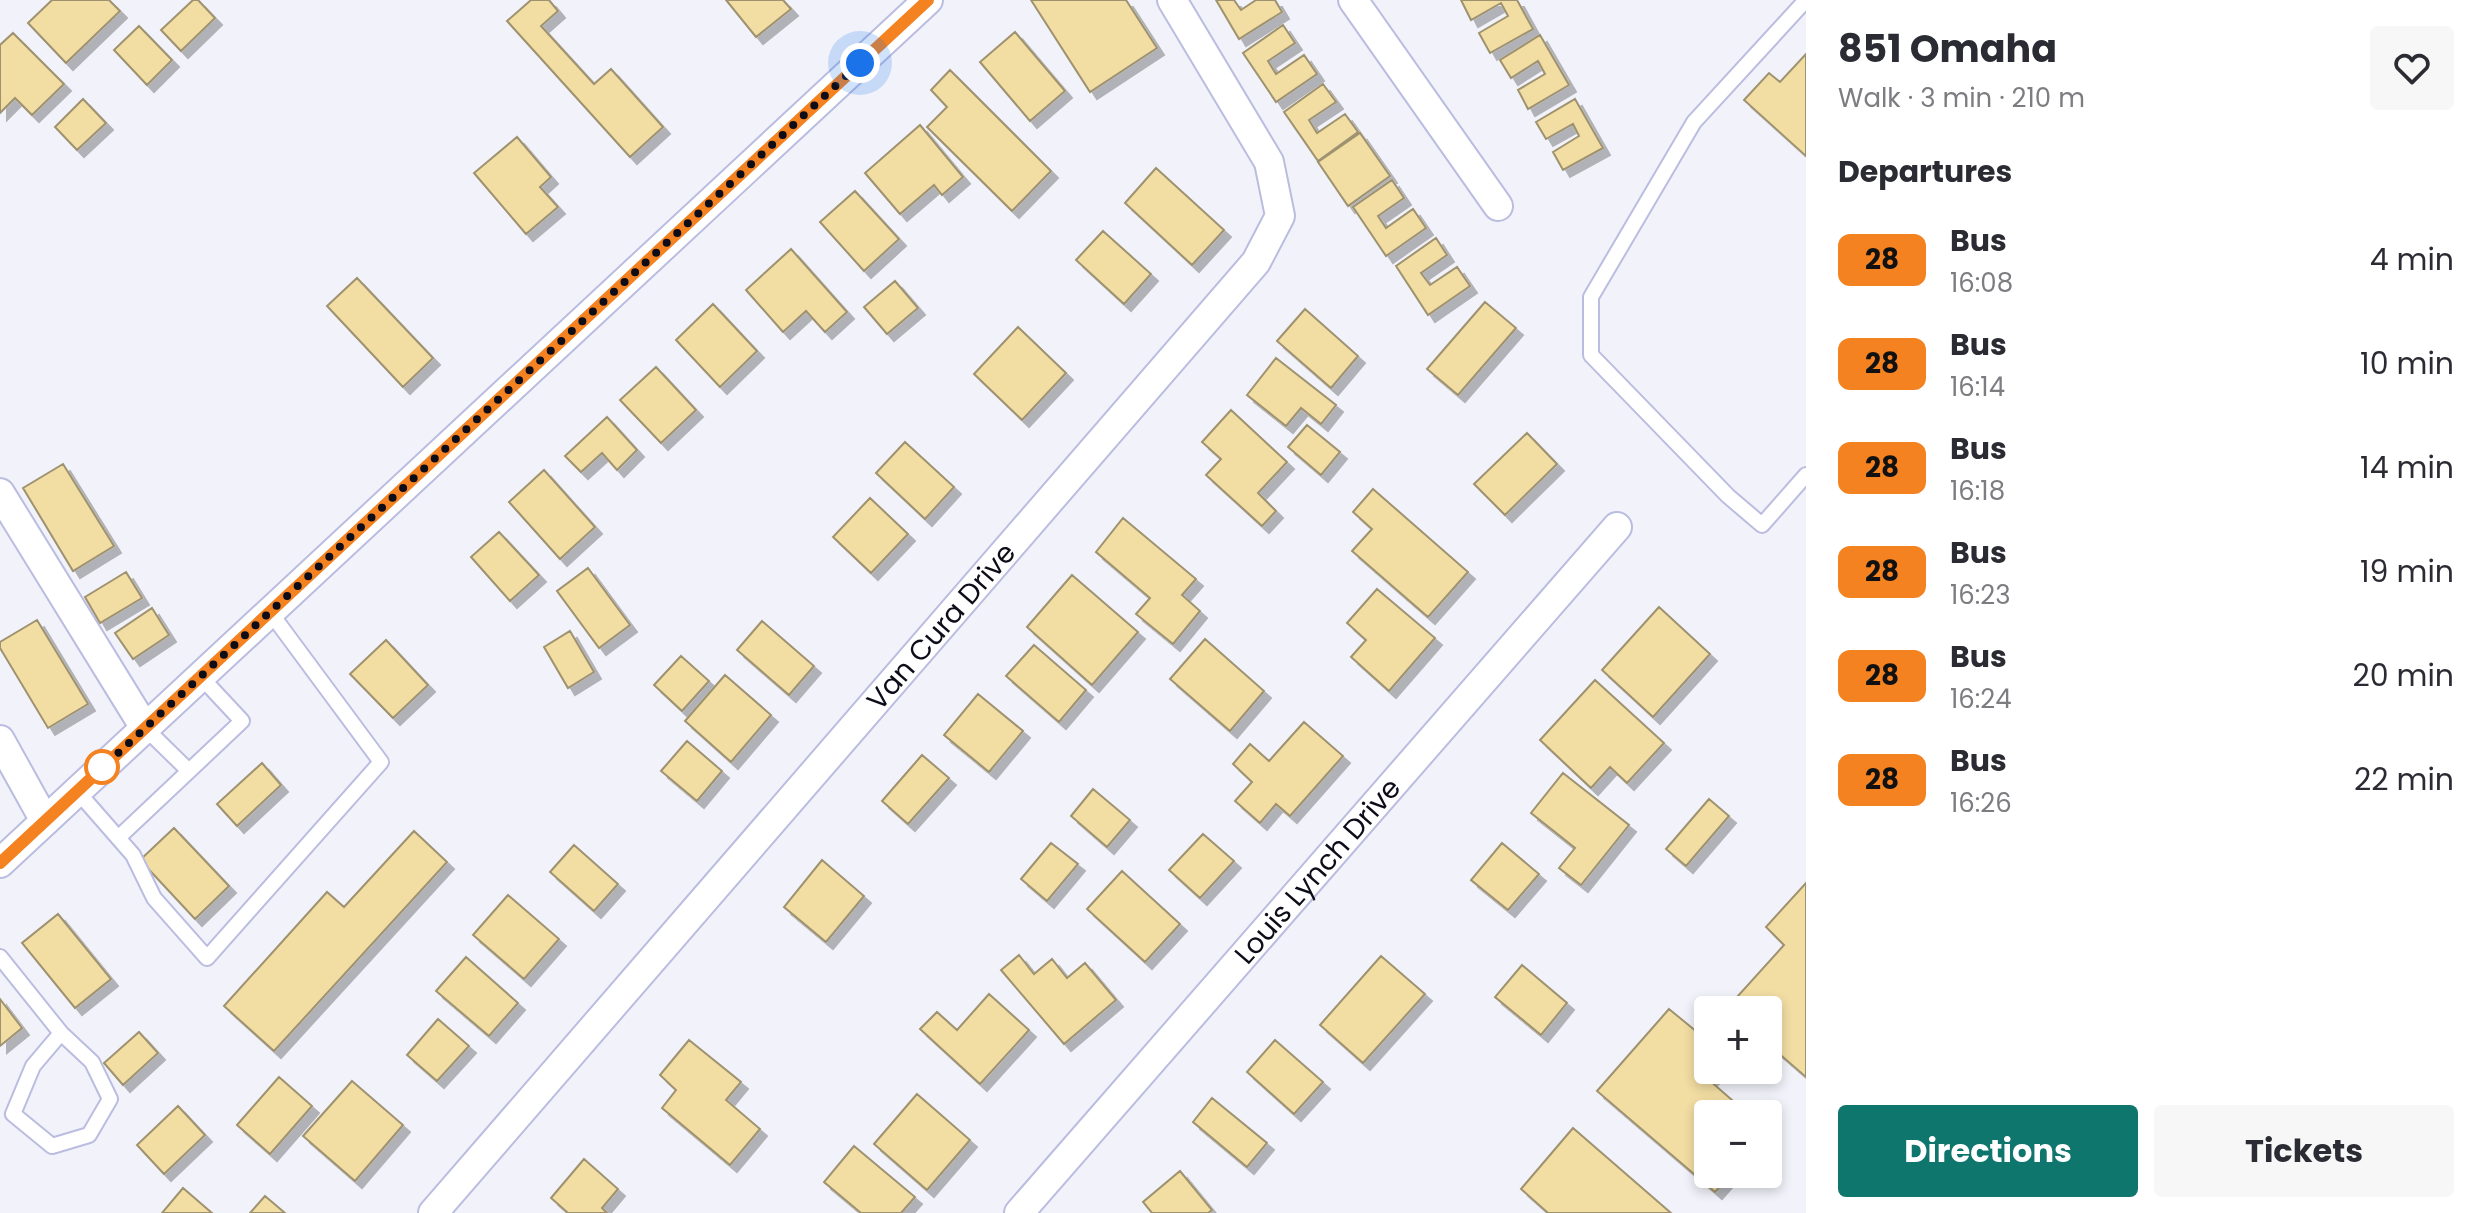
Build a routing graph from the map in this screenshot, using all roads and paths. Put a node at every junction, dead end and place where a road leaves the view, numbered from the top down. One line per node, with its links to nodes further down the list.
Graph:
1 (928, 0): 9 (street)
2 (1172, 0): 20 (street, Van Cura Drive)
3 (1353, 0): 5 (street)
4 (1806, 0): 6 (lane)
5 (1498, 206)
6 (1806, 475)
7 (0, 493): 11 (street)
8 (1617, 527): 21 (street, Louis Lynch Drive)
9 (270, 612): 10 (street); 16 (lane)
10 (200, 676): 11 (street); 13 (lane)
11 (145, 728): 13 (lane); 14 (street)
12 (0, 740): 15 (street)
13 (189, 771): 16 (lane)
14 (77, 791): 15 (street); 16 (lane)
15 (45, 821): 17 (street)
16 (118, 838)
17 (0, 863)
18 (0, 957): 19 (lane)
19 (61, 1033): 19 (lane)
20 (433, 1213)
21 (1019, 1213)

